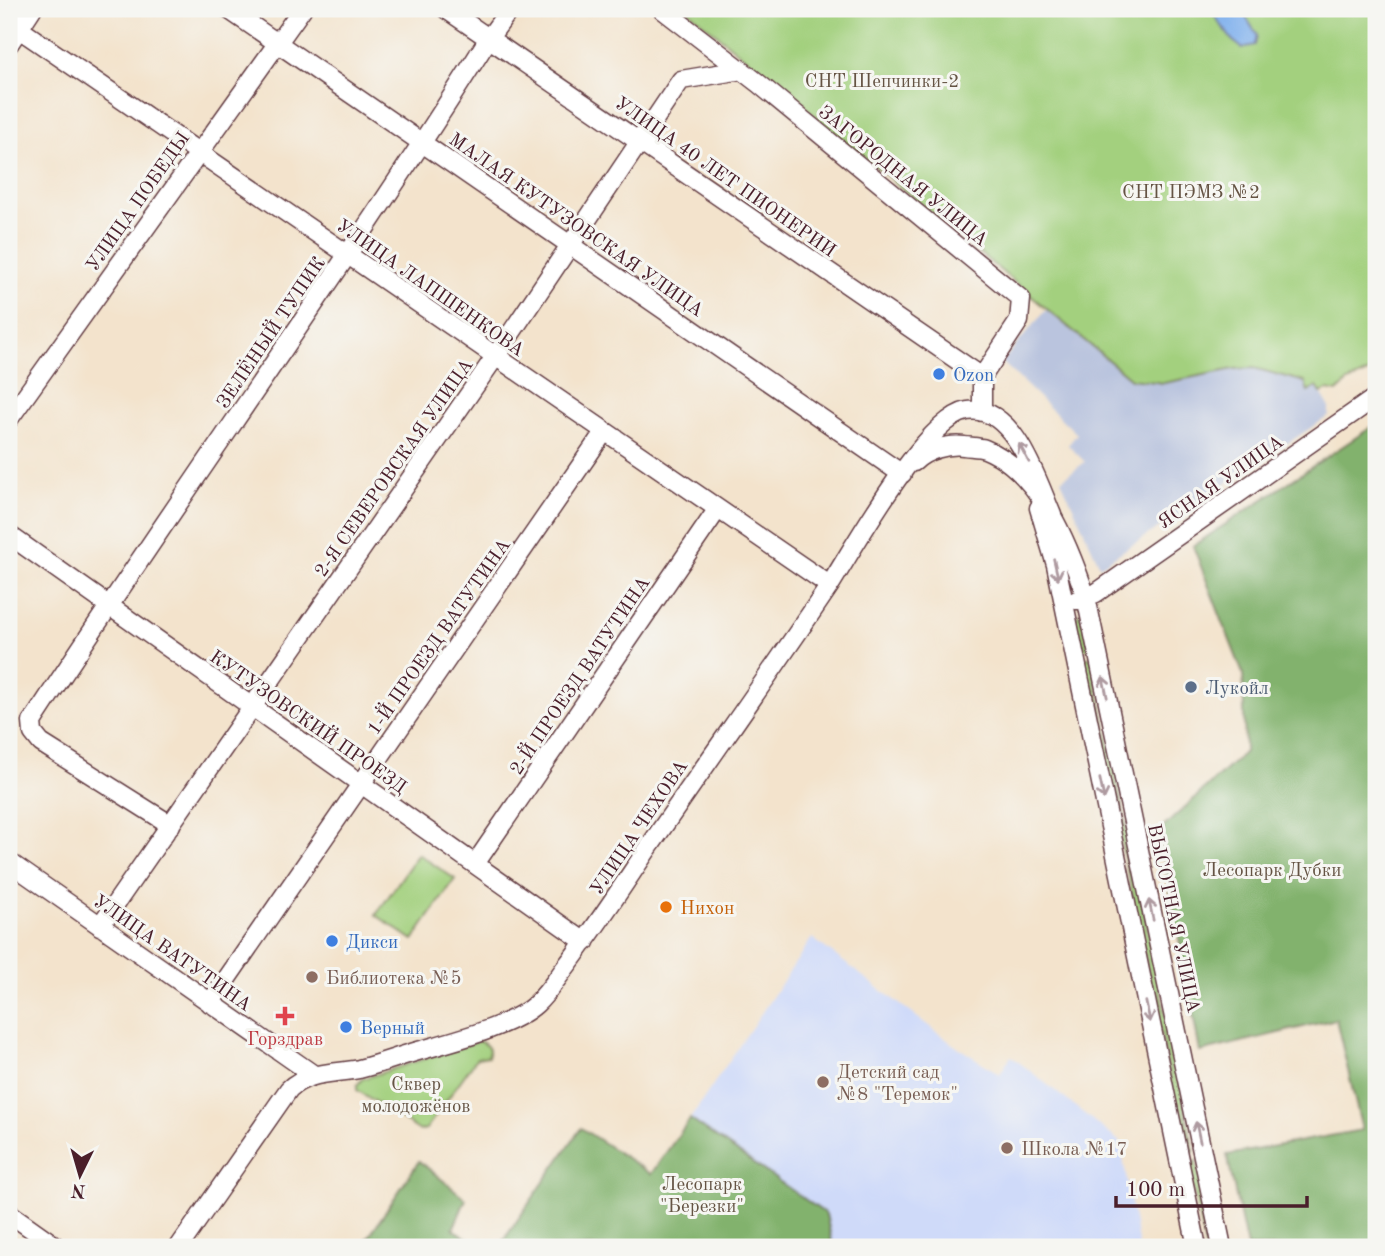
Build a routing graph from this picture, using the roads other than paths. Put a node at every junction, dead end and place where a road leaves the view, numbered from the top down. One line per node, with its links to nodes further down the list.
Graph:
1 (32, 9): 7 (street)
2 (228, 9): 9 (street, МАЛАЯ КУТУЗОВСКАЯ УЛИЦА)
3 (302, 9): 9 (street, УЛИЦА ПОБЕДЫ)
4 (446, 9): 8 (street, УЛИЦА 40 ЛЕТ ПИОНЕРИИ)
5 (510, 9): 8 (street, ЗЕЛЁНЫЙ ТУПИК)
6 (662, 9): 10 (street, ЗАГОРОДНАЯ УЛИЦА)
7 (12, 31): 13 (street, УЛИЦА ЛАПШЕНКОВА)
8 (489, 38): 11 (street, УЛИЦА 40 ЛЕТ ПИОНЕРИИ); 12 (street, ЗЕЛЁНЫЙ ТУПИК)
9 (278, 43): 12 (street, МАЛАЯ КУТУЗОВСКАЯ УЛИЦА); 13 (street, УЛИЦА ПОБЕДЫ)
10 (742, 70): 11 (street, 2-Я СЕВЕРОВСКАЯ УЛИЦА); 17 (street, ЗАГОРОДНАЯ УЛИЦА)
11 (639, 141): 14 (street, 2-Я СЕВЕРОВСКАЯ УЛИЦА); 17 (street, УЛИЦА 40 ЛЕТ ПИОНЕРИИ)
12 (423, 143): 14 (street, МАЛАЯ КУТУЗОВСКАЯ УЛИЦА); 15 (street, ЗЕЛЁНЫЙ ТУПИК)
13 (198, 152): 15 (street, УЛИЦА ЛАПШЕНКОВА); 20 (street, УЛИЦА ПОБЕДЫ)
14 (571, 244): 16 (street, 2-Я СЕВЕРОВСКАЯ УЛИЦА); 22 (street, МАЛАЯ КУТУЗОВСКАЯ УЛИЦА)
15 (348, 256): 16 (street, УЛИЦА ЛАПШЕНКОВА); 32 (street, ЗЕЛЁНЫЙ ТУПИК)
16 (495, 357): 21 (street, УЛИЦА ЛАПШЕНКОВА); 33 (street, 2-Я СЕВЕРОВСКАЯ УЛИЦА)
17 (982, 377): 19 (street)
18 (1376, 397): 28 (street, ЯСНАЯ УЛИЦА)
19 (982, 412): 22 (street, УЛИЦА ЧЕХОВА); 25 (street, one-way to 19)
20 (9, 419)
21 (604, 432): 24 (street, УЛИЦА ЛАПШЕНКОВА); 34 (street, 1-Й ПРОЕЗД ВАТУТИНА)
22 (902, 474): 23 (street, УЛИЦА ЧЕХОВА); 29 (street, УЛИЦА ЧЕХОВА)
23 (1033, 488): 25 (street, ВЫСОТНАЯ УЛИЦА); 31 (street, one-way to 31)
24 (717, 510): 29 (street, УЛИЦА ЛАПШЕНКОВА); 37 (street, 2-Й ПРОЕЗД ВАТУТИНА)
25 (1052, 515): 27 (street, ВЫСОТНАЯ УЛИЦА)
26 (9, 535): 32 (street, КУТУЗОВСКИЙ ПРОЕЗД)
27 (1077, 568): 28 (street); 30 (street, ВЫСОТНАЯ УЛИЦА)
28 (1111, 582): 30 (street, ЯСНАЯ УЛИЦА)
29 (829, 585): 39 (street, УЛИЦА ЧЕХОВА)
30 (1086, 597): 31 (street); 46 (street, ВЫСОТНАЯ УЛИЦА, one-way to 30)
31 (1063, 603): 45 (street, one-way to 45)
32 (108, 606): 33 (street, КУТУЗОВСКИЙ ПРОЕЗД); 35 (street, ЗЕЛЁНЫЙ ТУПИК)
33 (253, 706): 34 (street, КУТУЗОВСКИЙ ПРОЕЗД); 35 (street, 2-Я СЕВЕРОВСКАЯ УЛИЦА)
34 (362, 783): 37 (street, КУТУЗОВСКИЙ ПРОЕЗД); 40 (street, 1-Й ПРОЕЗД ВАТУТИНА)
35 (171, 825): 38 (street, 2-Я СЕВЕРОВСКАЯ УЛИЦА)
36 (9, 863): 38 (street, УЛИЦА ВАТУТИНА)
37 (475, 864): 39 (street, КУТУЗОВСКИЙ ПРОЕЗД)
38 (100, 926): 40 (street, УЛИЦА ВАТУТИНА)
39 (585, 942): 41 (street, УЛИЦА ЧЕХОВА)
40 (210, 1003): 41 (street, УЛИЦА ВАТУТИНА)
41 (314, 1075): 44 (street)
42 (9, 1213): 43 (street)
43 (57, 1247)
44 (179, 1247)
45 (1197, 1247)
46 (1222, 1247)

